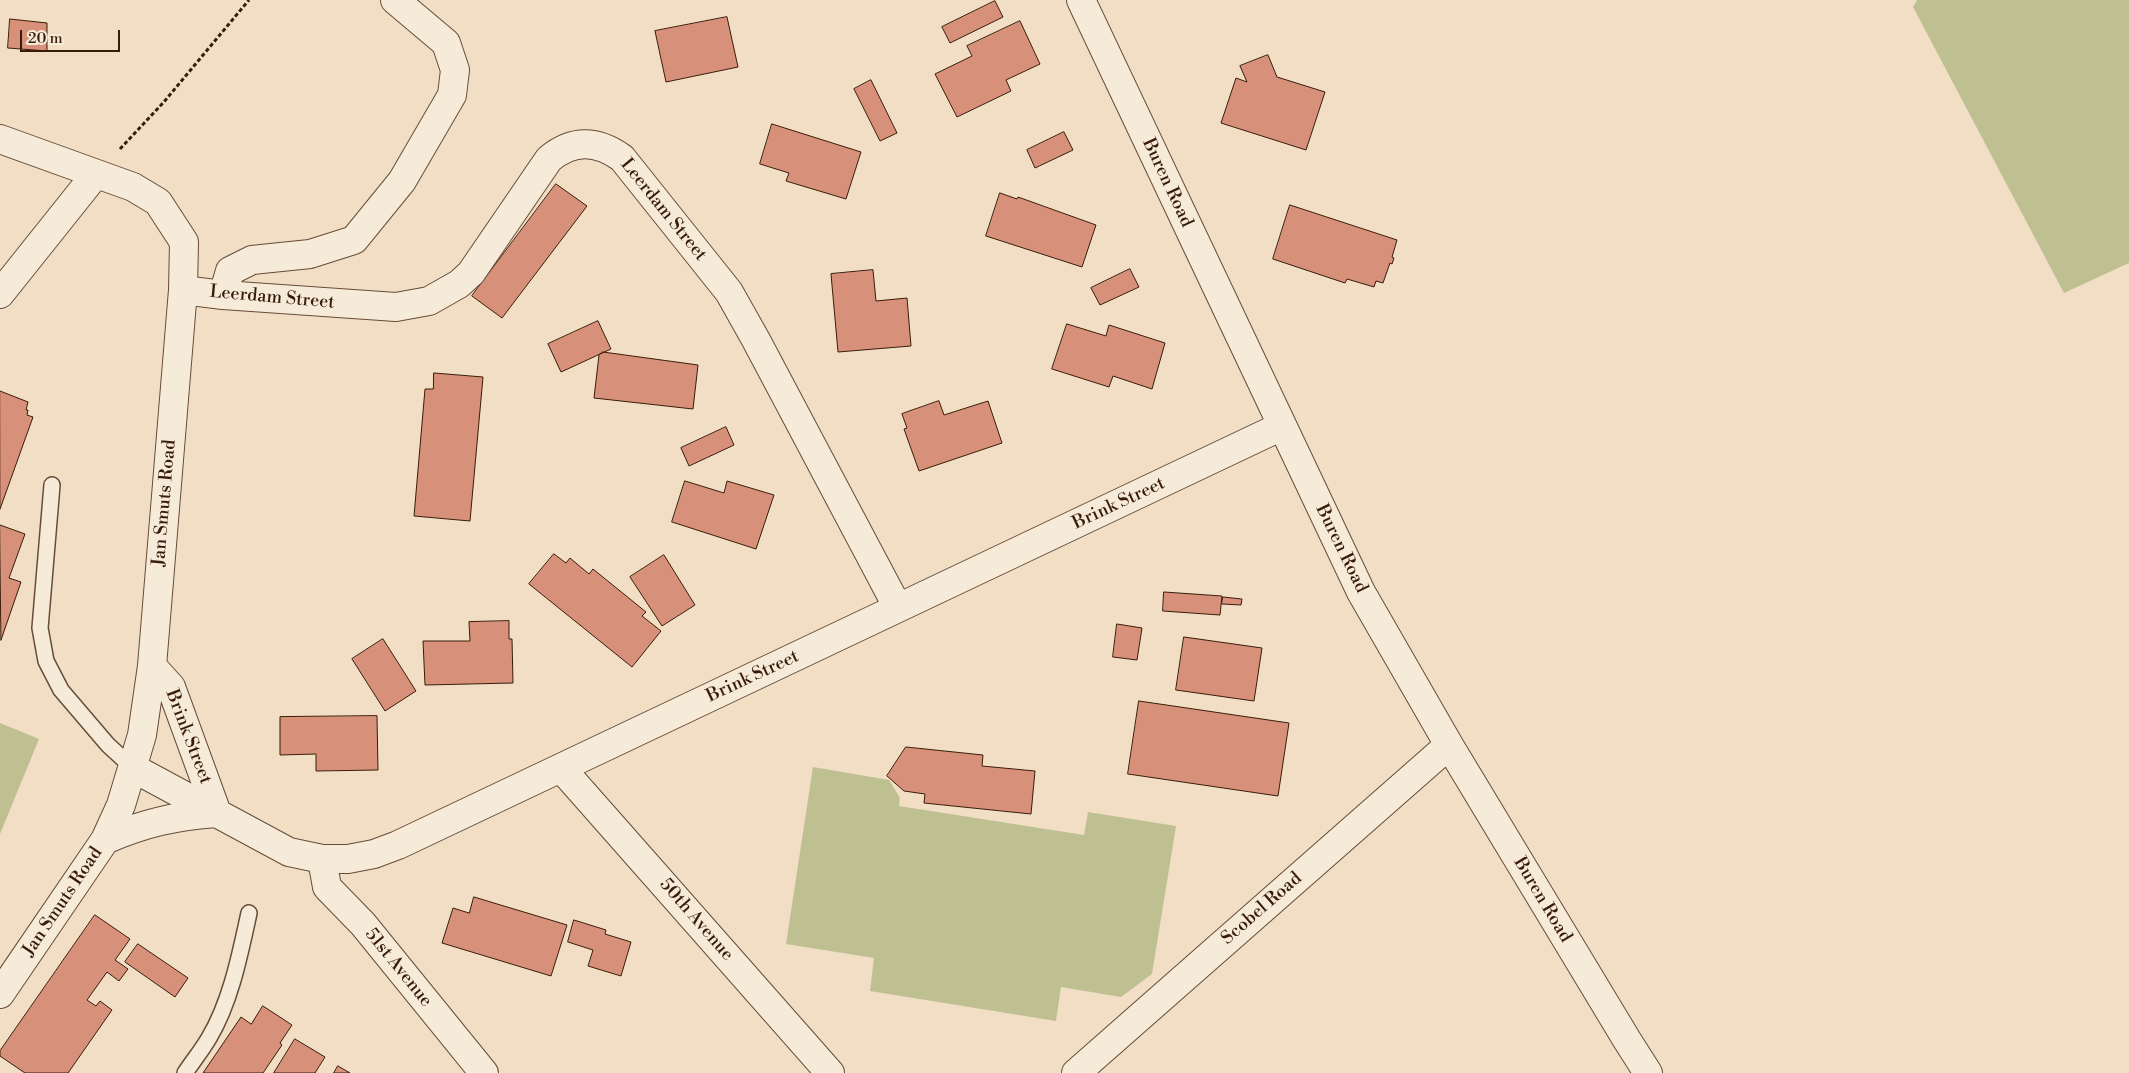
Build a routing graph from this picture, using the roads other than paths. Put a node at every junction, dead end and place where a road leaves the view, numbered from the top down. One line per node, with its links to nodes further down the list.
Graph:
1 (395, 0): 7 (street)
2 (1081, 0): 8 (street, Buren Road)
3 (0, 140): 4 (street, Jan Smuts Road)
4 (95, 175): 5 (street, Jan Smuts Road); 6 (street)
5 (183, 290): 7 (street, Leerdam Street); 11 (street, Jan Smuts Road)
6 (0, 294)
7 (224, 295): 10 (street, Leerdam Street)
8 (1282, 426): 10 (street, Brink Street); 12 (street, Buren Road)
9 (52, 485): 13 (lane)
10 (898, 608): 14 (street, Brink Street)
11 (152, 666): 13 (street, Jan Smuts Road); 15 (street, Brink Street)
12 (1449, 745): 23 (street, Scobel Road); 24 (street, Buren Road)
13 (133, 768): 15 (street, Brink Street); 16 (street, Jan Smuts Road)
14 (561, 768): 17 (street, Brink Street); 22 (street, 50th Avenue)
15 (217, 813): 16 (street); 17 (street, Brink Street)
16 (105, 840): 19 (street, Jan Smuts Road)
17 (322, 859): 21 (street, 51st Avenue)
18 (249, 913): 20 (lane)
19 (0, 994)
20 (185, 1073)
21 (484, 1073)
22 (830, 1073)
23 (1076, 1073)
24 (1648, 1073)

